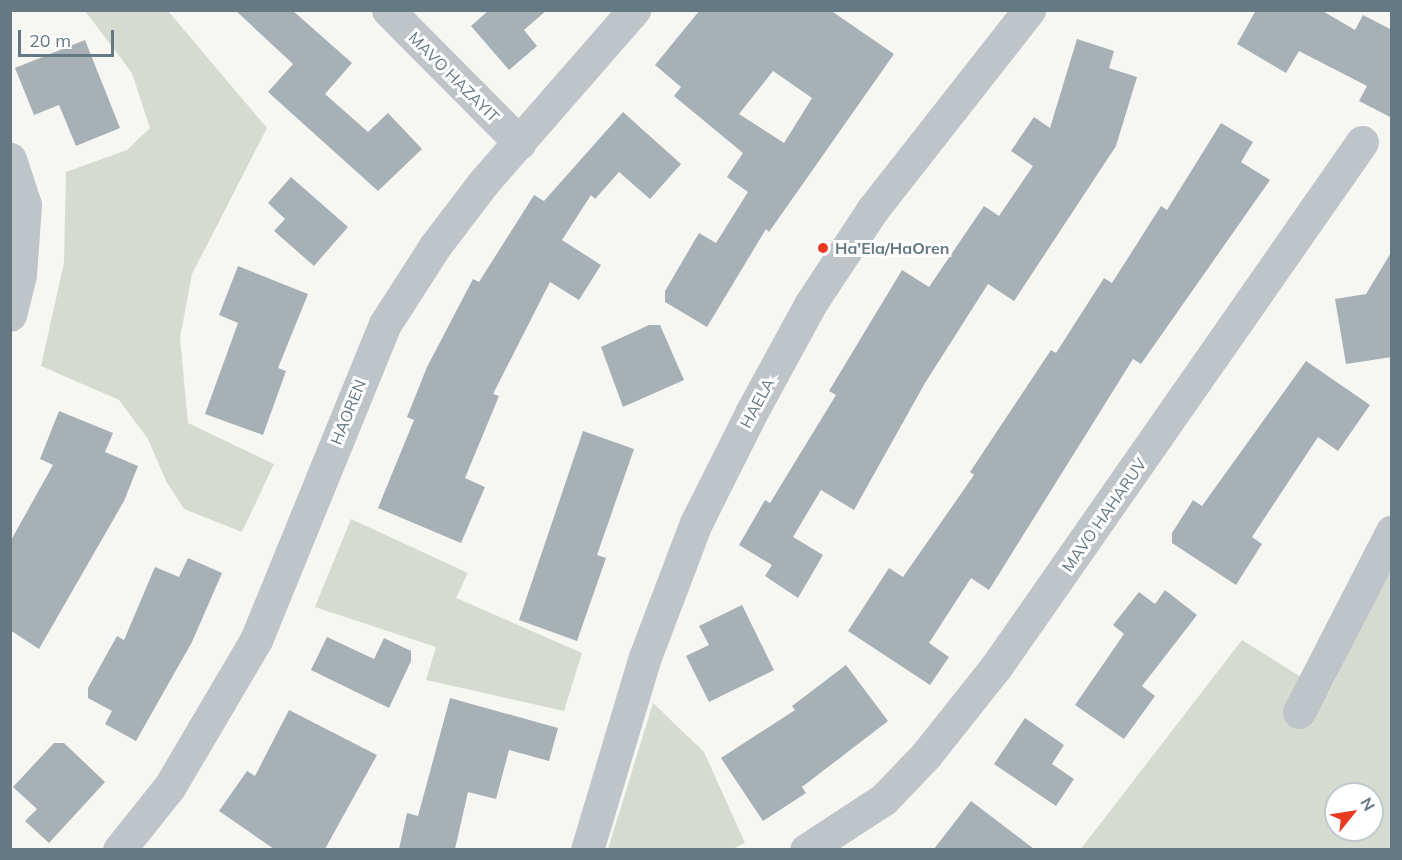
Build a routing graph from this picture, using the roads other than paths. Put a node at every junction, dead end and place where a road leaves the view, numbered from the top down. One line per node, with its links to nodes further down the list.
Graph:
1 (388, 10): 5 (street, MAVO HAZAYIT)
2 (634, 10): 5 (street, HAOREN)
3 (1029, 10): 12 (street, HAELA)
4 (1362, 142): 10 (street, MAVO HAHARUV)
5 (520, 143): 11 (street, HAOREN)
6 (10, 159): 7 (street)
7 (10, 315)
8 (1392, 531): 9 (street)
9 (1299, 712)
10 (825, 844)
11 (120, 849)
12 (587, 849)

